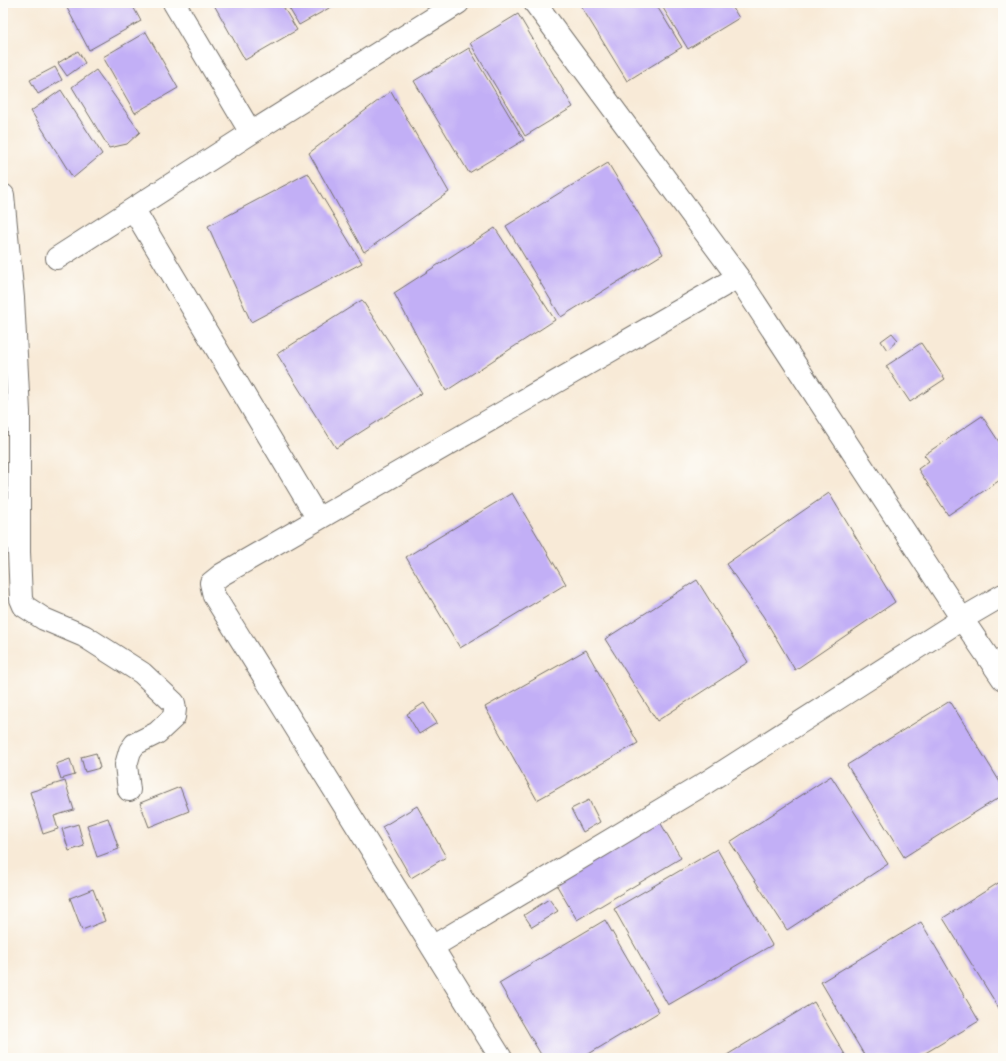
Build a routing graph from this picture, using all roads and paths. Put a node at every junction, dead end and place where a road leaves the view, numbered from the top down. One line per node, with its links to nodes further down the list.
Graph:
1 (174, 3): 4 (street)
2 (458, 3): 4 (street)
3 (535, 3): 8 (street)
4 (252, 133): 6 (street)
5 (3, 195): 13 (street)
6 (134, 210): 7 (street); 9 (street)
7 (57, 258)
8 (738, 277): 9 (street); 11 (street)
9 (318, 519): 14 (street)
10 (1003, 595): 11 (street)
11 (962, 619): 12 (street); 14 (street)
12 (1003, 680)
13 (129, 790)
14 (432, 948): 15 (street)
15 (500, 1058)

